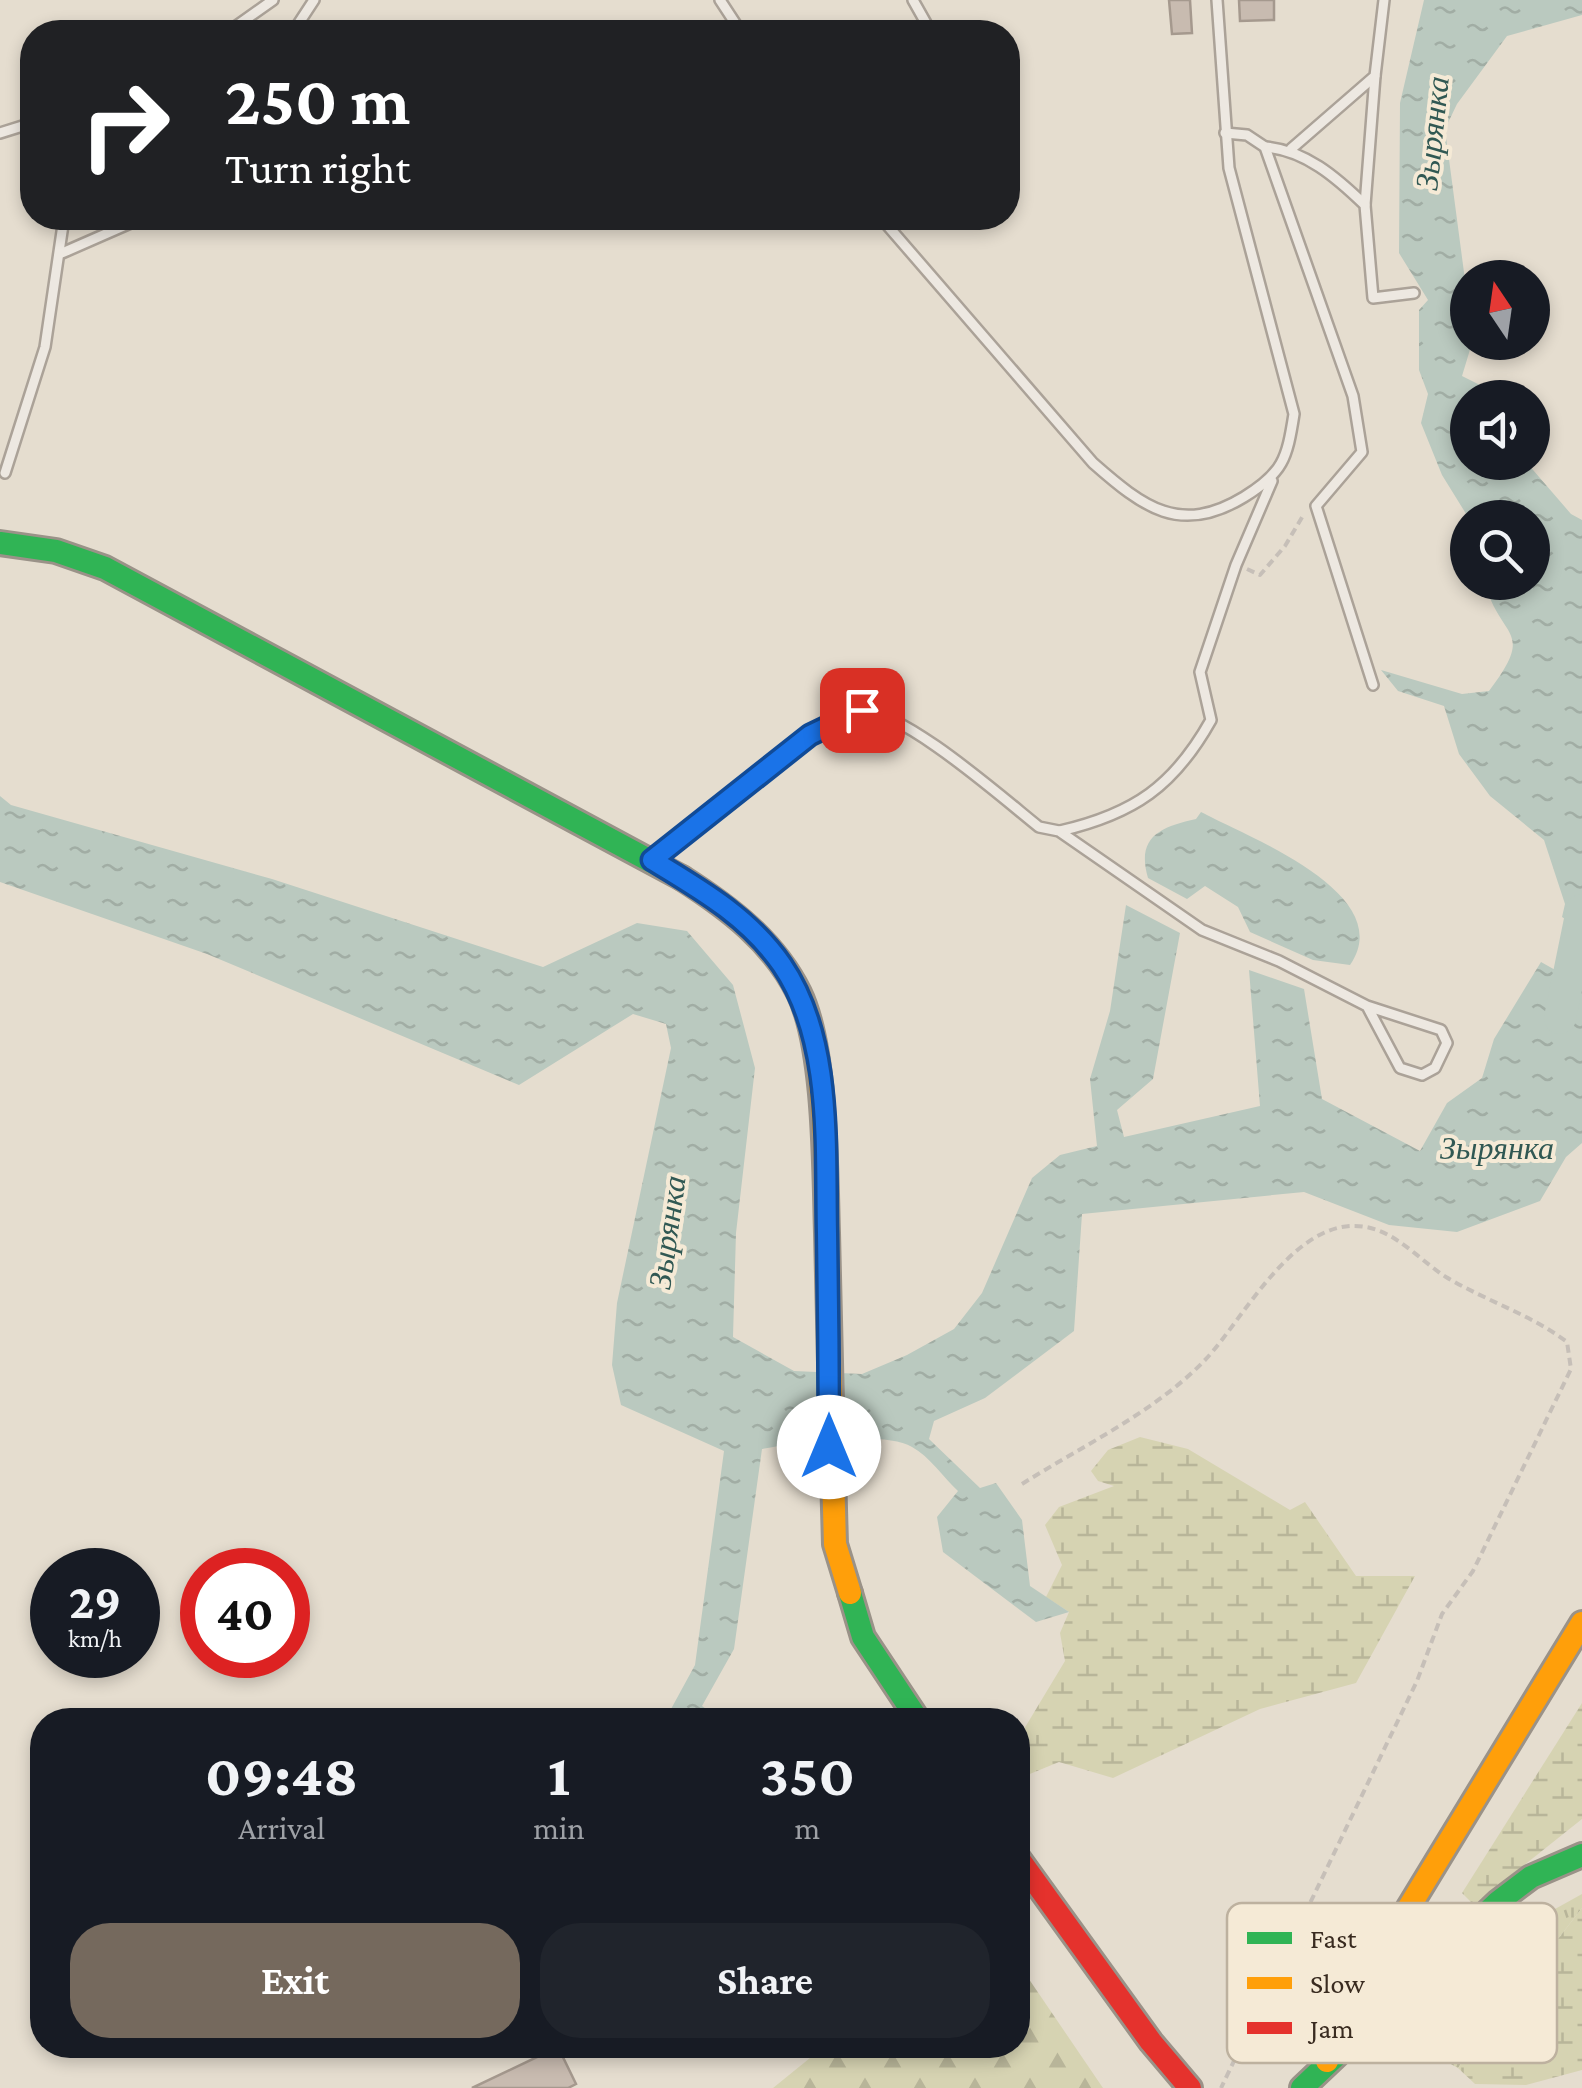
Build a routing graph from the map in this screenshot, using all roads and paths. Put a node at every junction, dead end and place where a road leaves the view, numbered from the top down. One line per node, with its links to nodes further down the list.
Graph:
1 (272, 0): 4 (lane)
2 (1217, 0): 6 (lane)
3 (1384, 0): 5 (lane)
4 (244, 20)
5 (1374, 76): 8 (lane); 9 (lane)
6 (1224, 133): 7 (lane); 16 (lane)
7 (1264, 147): 8 (lane); 17 (lane)
8 (1291, 149): 9 (lane)
9 (1365, 204): 14 (lane)
10 (63, 230): 13 (lane)
11 (115, 230): 13 (lane)
12 (890, 230): 16 (lane)
13 (62, 253): 15 (lane)
14 (1414, 293)
15 (4, 474)
16 (1273, 479): 19 (lane)
17 (1316, 506): 19 (path); 20 (lane)
18 (0, 544): 22 (street)
19 (1236, 566): 21 (lane)
20 (1374, 685)
21 (1060, 832): 22 (lane); 23 (lane)
22 (652, 860): 26 (street)
23 (1367, 1006): 23 (lane)
24 (1022, 1484): 29 (path)
25 (1582, 1623): 30 (street)
26 (909, 1708)
27 (1582, 1855): 31 (street)
28 (1030, 1875): 34 (street)
29 (1310, 1903)
30 (1412, 1903)
31 (1501, 1903)
32 (1233, 2063): 35 (path)
33 (1324, 2063): 36 (street)
34 (1190, 2088)
35 (1221, 2088)
36 (1302, 2088)

